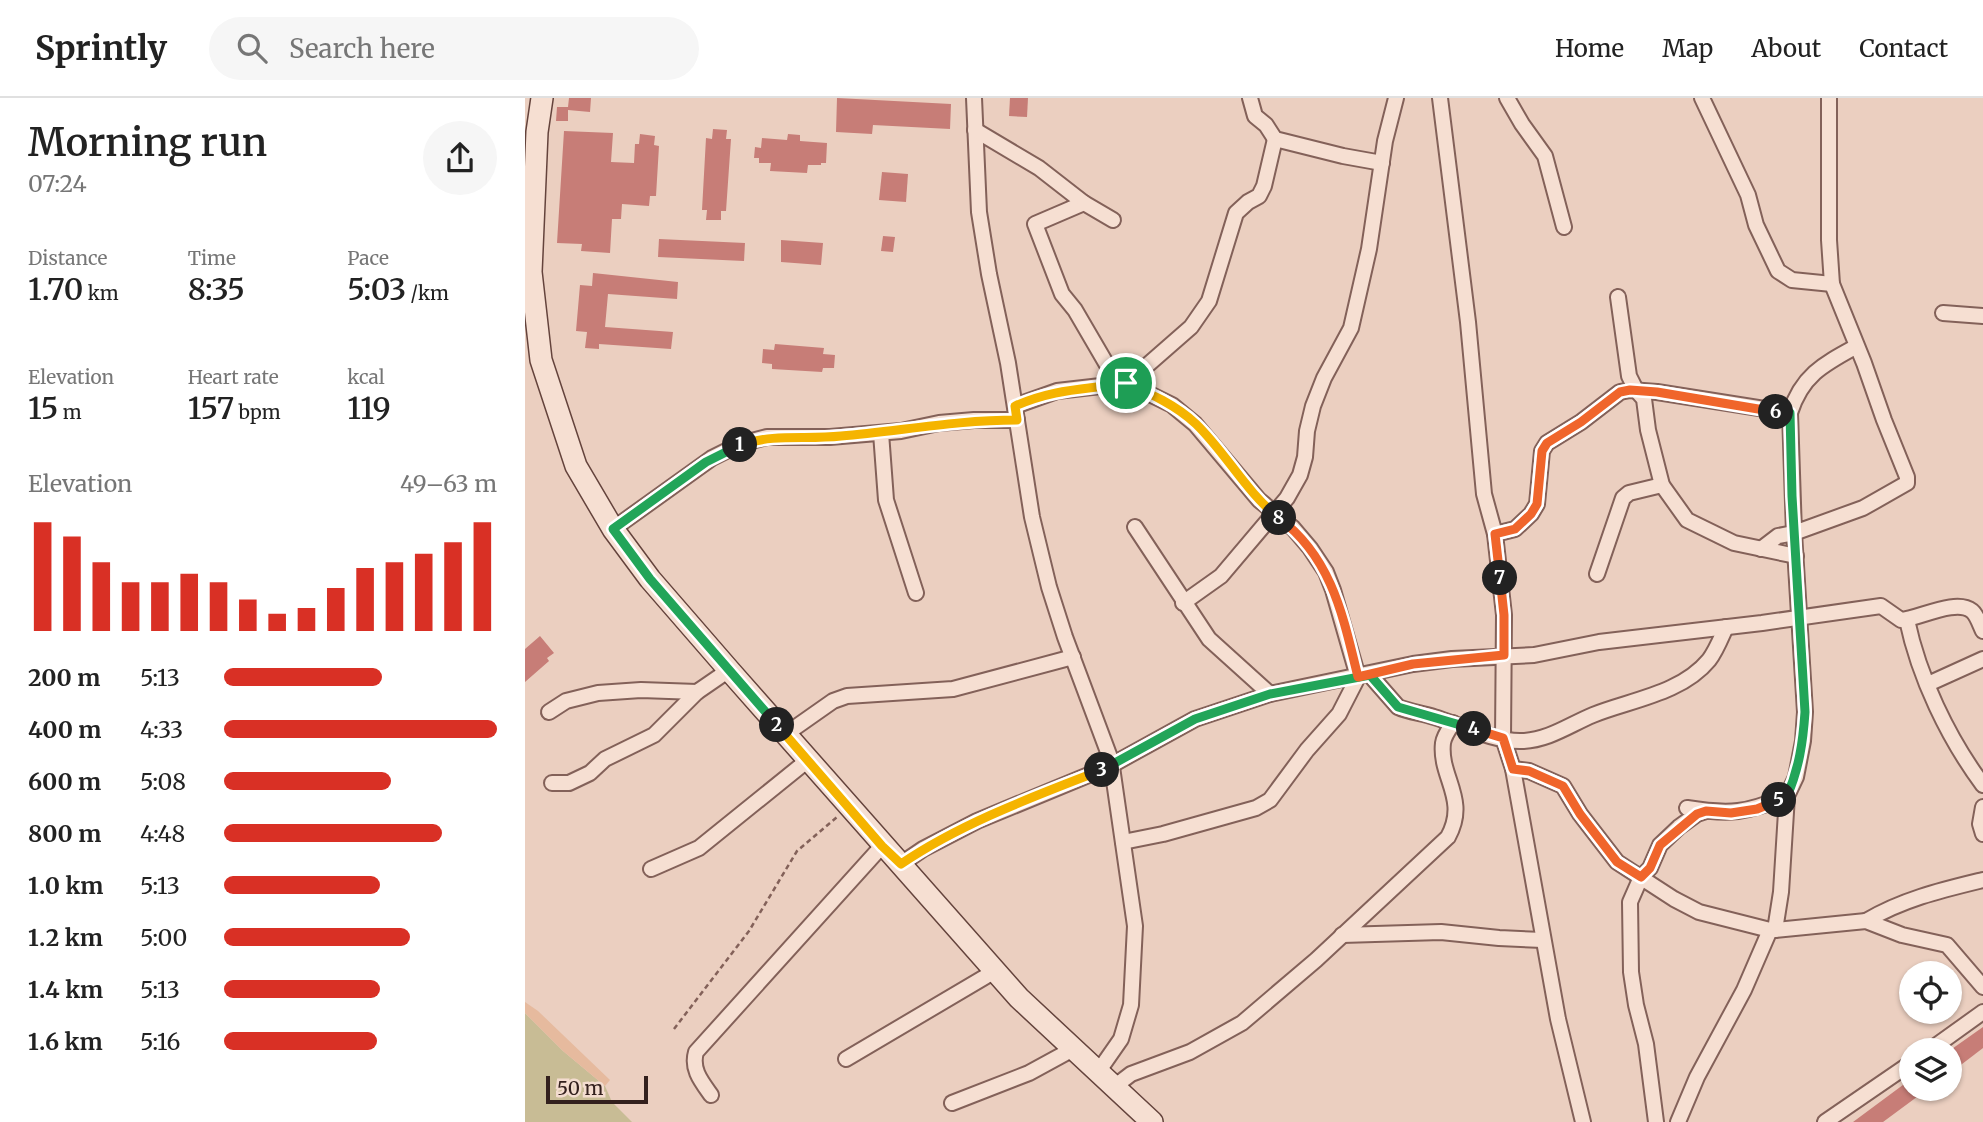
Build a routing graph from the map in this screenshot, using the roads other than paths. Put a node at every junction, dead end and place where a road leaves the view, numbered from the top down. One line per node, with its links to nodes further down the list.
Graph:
1 (974, 98): 9 (street)
2 (1250, 98): 10 (street)
3 (1396, 98): 11 (street)
4 (1440, 98): 30 (street)
5 (1507, 98): 14 (street)
6 (1702, 98): 15 (street)
7 (1829, 98): 15 (street)
8 (536, 109): 28 (main road)
9 (975, 130): 12 (street); 22 (street)
10 (1275, 139): 11 (street); 20 (street)
11 (1382, 163): 26 (street)
12 (1084, 203): 13 (street); 20 (street)
13 (1113, 220)
14 (1564, 227)
15 (1832, 284): 19 (street)
16 (1618, 297): 21 (street)
17 (1943, 313): 18 (street)
18 (1983, 316)
19 (1857, 346): 23 (street); 29 (street)
20 (1126, 383): 22 (street); 26 (street)
21 (1636, 390): 23 (street); 25 (street); 30 (street)
22 (1016, 413): 24 (street); 41 (street)
23 (1790, 413): 29 (street)
24 (881, 433): 28 (street); 34 (street)
25 (1663, 485): 31 (street); 33 (street)
26 (1273, 513): 35 (street); 44 (street)
27 (1135, 527): 35 (street)
28 (613, 529): 43 (main road)
29 (1794, 533): 31 (street); 32 (street)
30 (1495, 534): 40 (street)
31 (1761, 549): 32 (street)
32 (1796, 556): 36 (street)
33 (1597, 575)
34 (916, 593)
35 (1183, 603): 47 (street)
36 (1799, 617): 37 (street); 38 (street); 57 (street)
37 (1907, 620): 39 (street); 45 (street)
38 (1726, 627): 40 (street); 51 (street)
39 (1983, 631)
40 (1504, 655): 44 (street); 51 (street)
41 (1073, 657): 50 (street); 53 (street)
42 (1983, 660): 45 (street)
43 (729, 670): 46 (street); 50 (main road)
44 (1364, 676): 47 (street); 49 (street); 62 (street)
45 (1928, 684): 56 (street)
46 (697, 692): 48 (street); 55 (street)
47 (1270, 694): 53 (street)
48 (549, 712)
49 (1453, 723): 51 (street); 70 (street)
50 (786, 734): 52 (main road)
51 (1503, 738): 54 (street)
52 (808, 760): 63 (main road); 65 (street)
53 (1111, 765): 62 (street); 64 (street)
54 (1513, 769): 66 (street); 71 (street)
55 (552, 783)
56 (1983, 785)
57 (1787, 796): 60 (street); 69 (street)
58 (1983, 807): 61 (street)
59 (1687, 808): 60 (street)
60 (1706, 811): 66 (street)
61 (1983, 834)
62 (1123, 842): 79 (street)
63 (882, 846): 64 (main road); 81 (street)
64 (901, 864): 72 (main road)
65 (651, 869)
66 (1641, 877): 69 (street); 85 (street)
67 (1983, 880): 68 (street)
68 (1866, 921): 69 (street); 73 (street)
69 (1772, 930): 86 (street)
70 (1342, 935): 71 (street); 80 (street)
71 (1543, 940): 84 (street)
72 (995, 971): 76 (main road); 77 (street)
73 (1983, 987)
74 (1983, 1012): 75 (street)
75 (1947, 1038)
76 (1073, 1049): 79 (main road); 82 (street)
77 (846, 1059)
78 (1899, 1071): 87 (street)
79 (1098, 1072): 80 (main road)
80 (1114, 1087): 83 (main road)
81 (711, 1095)
82 (952, 1103)
83 (1152, 1122)
84 (1583, 1122)
85 (1656, 1122)
86 (1678, 1122)
87 (1825, 1122)

